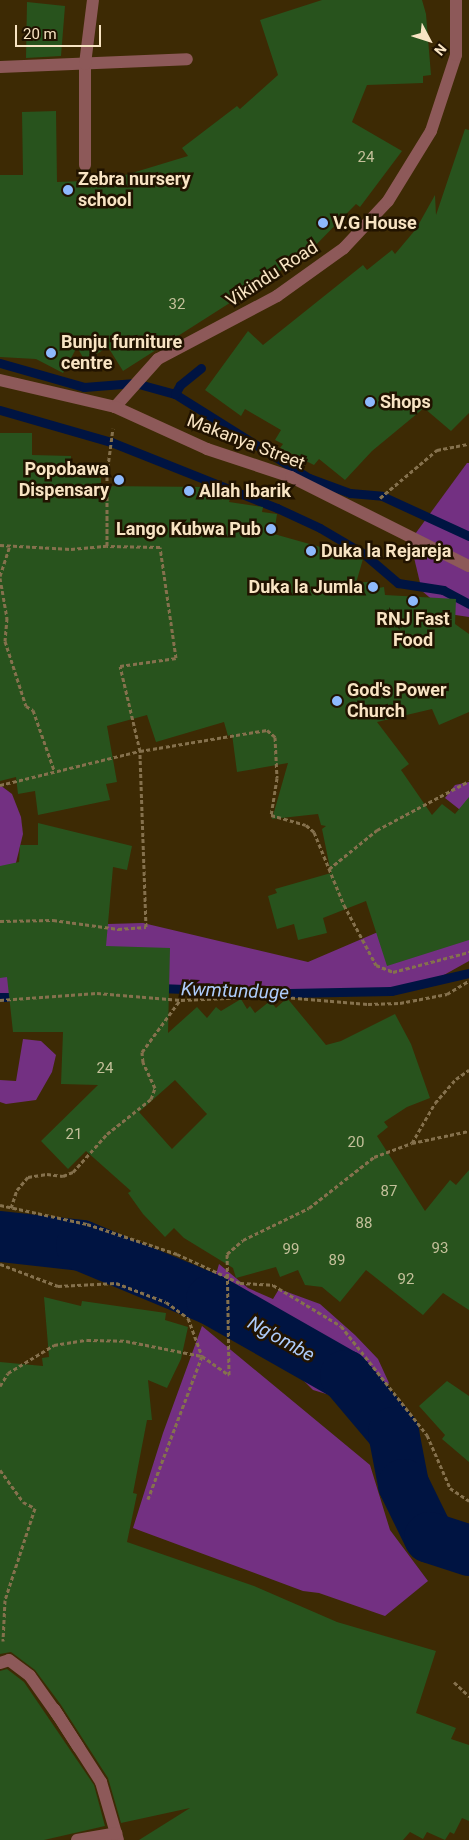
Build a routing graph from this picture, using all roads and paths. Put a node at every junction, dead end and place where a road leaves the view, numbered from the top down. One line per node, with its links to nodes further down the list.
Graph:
1 (93, 0): 4 (street)
2 (456, 0): 8 (street, Vikindu Road)
3 (187, 59): 4 (street)
4 (85, 64): 5 (street); 6 (street)
5 (0, 67)
6 (85, 165)
7 (0, 380): 8 (street, Makanya Street)
8 (115, 407): 10 (street, Makanya Street); 13 (path)
9 (469, 444): 10 (path)
10 (365, 512): 14 (street, Makanya Street)
11 (0, 546): 12 (path)
12 (10, 546): 13 (path); 15 (path)
13 (107, 546): 16 (path)
14 (469, 566)
15 (0, 577): 17 (path)
16 (140, 751): 17 (path); 20 (path); 21 (path)
17 (54, 770): 19 (path)
18 (469, 781): 20 (path)
19 (0, 785)
20 (329, 869): 22 (path)
21 (0, 921)
22 (469, 952)
23 (469, 981): 25 (path)
24 (0, 1000): 25 (path)
25 (180, 1000): 30 (path)
26 (469, 1070): 28 (path)
27 (469, 1131): 28 (path)
28 (412, 1143): 32 (path)
29 (0, 1205): 30 (path)
30 (12, 1208): 32 (path)
31 (0, 1264): 33 (path)
32 (229, 1280): 33 (path); 37 (path)
33 (202, 1356): 34 (path); 36 (path)
34 (0, 1386)
35 (0, 1470): 38 (path)
36 (148, 1499)
37 (469, 1501)
38 (5, 1662): 41 (street)
39 (454, 1682): 40 (path)
40 (469, 1696)
41 (117, 1836): 42 (street)
42 (77, 1840)

